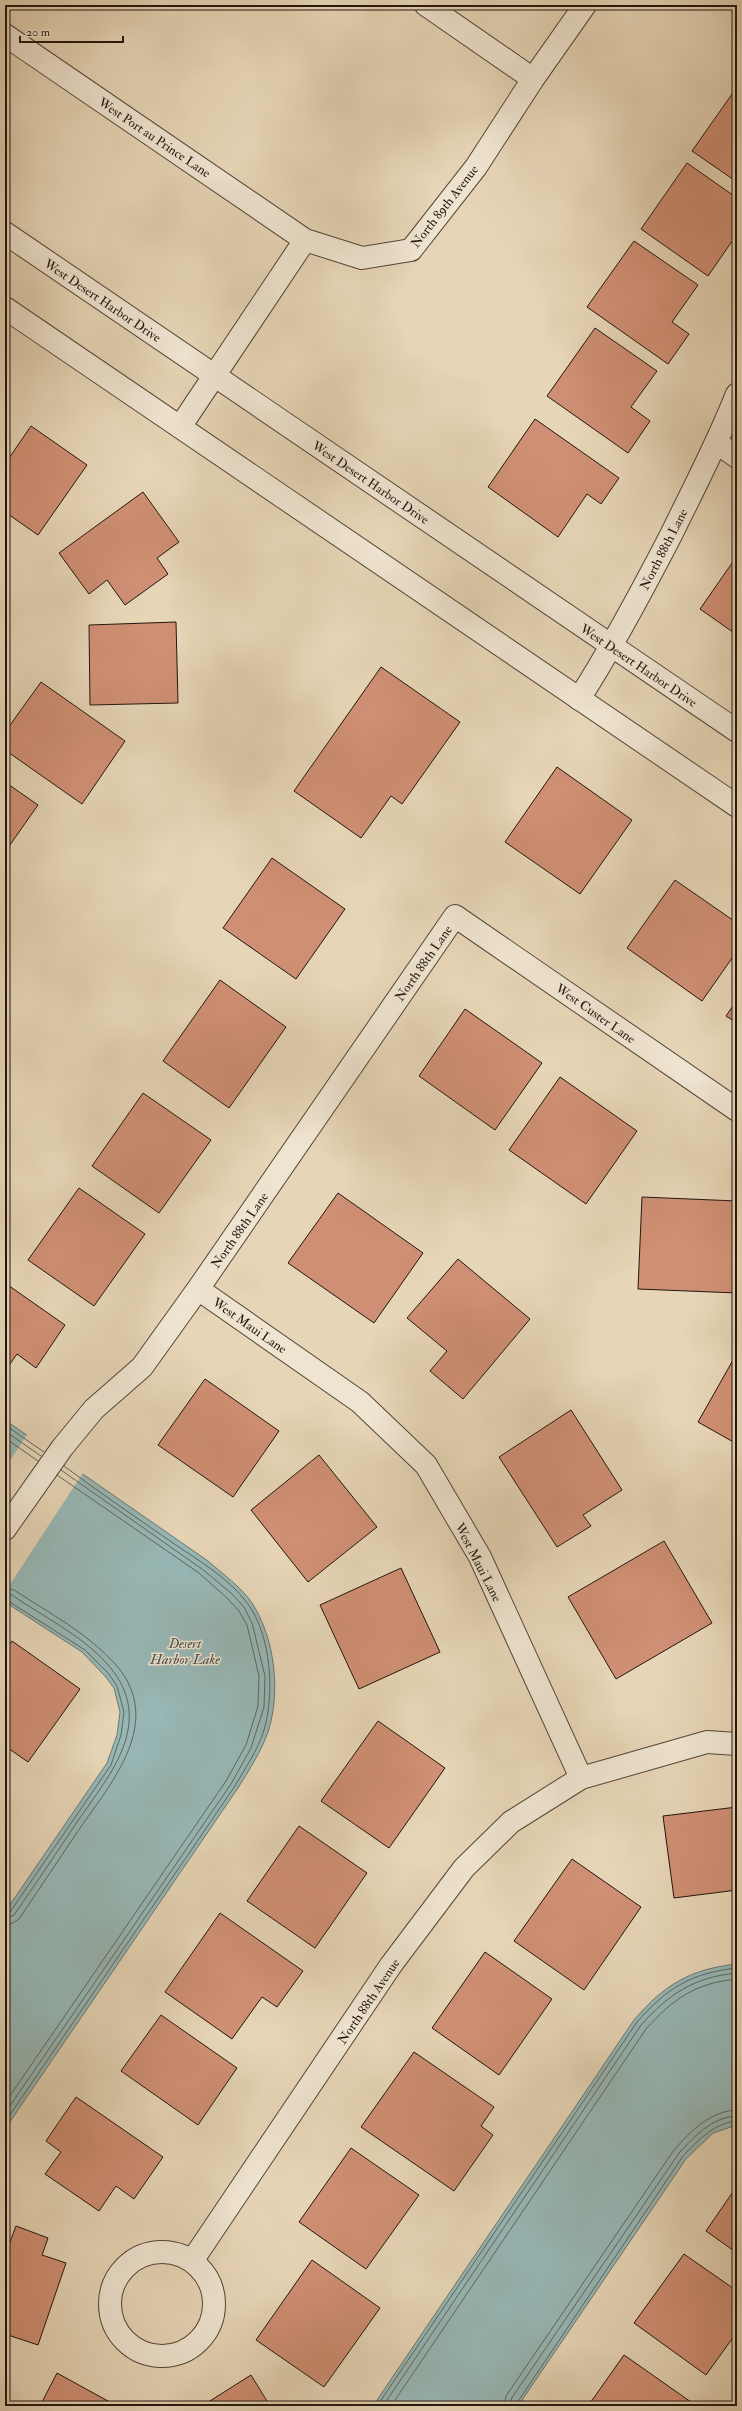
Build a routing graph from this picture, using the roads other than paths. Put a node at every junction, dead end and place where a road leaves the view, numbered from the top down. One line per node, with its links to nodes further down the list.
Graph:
1 (426, 5): 4 (street)
2 (585, 5): 4 (street, North 89th Avenue)
3 (5, 35): 6 (street, West Port au Prince Lane)
4 (533, 79): 6 (street, North 89th Avenue)
5 (5, 233): 8 (street, West Desert Harbor Drive)
6 (305, 240): 8 (street)
7 (5, 308): 10 (street)
8 (215, 376): 10 (street); 13 (street, West Desert Harbor Drive)
9 (737, 394): 11 (street, North 88th Lane)
10 (180, 427): 14 (street)
11 (717, 443): 12 (street); 13 (street, North 88th Lane)
12 (737, 457)
13 (613, 647): 14 (street, North 88th Lane); 15 (street, West Desert Harbor Drive)
14 (579, 699): 16 (street)
15 (737, 732)
16 (737, 806)
17 (455, 916): 18 (street, West Custer Lane); 19 (street, North 88th Lane)
18 (737, 1110)
19 (198, 1289): 20 (street, North 88th Lane); 22 (street, West Maui Lane)
20 (5, 1529)
21 (737, 1744): 22 (street)
22 (581, 1778): 23 (street, North 88th Avenue)
23 (192, 2260): 23 (street)

